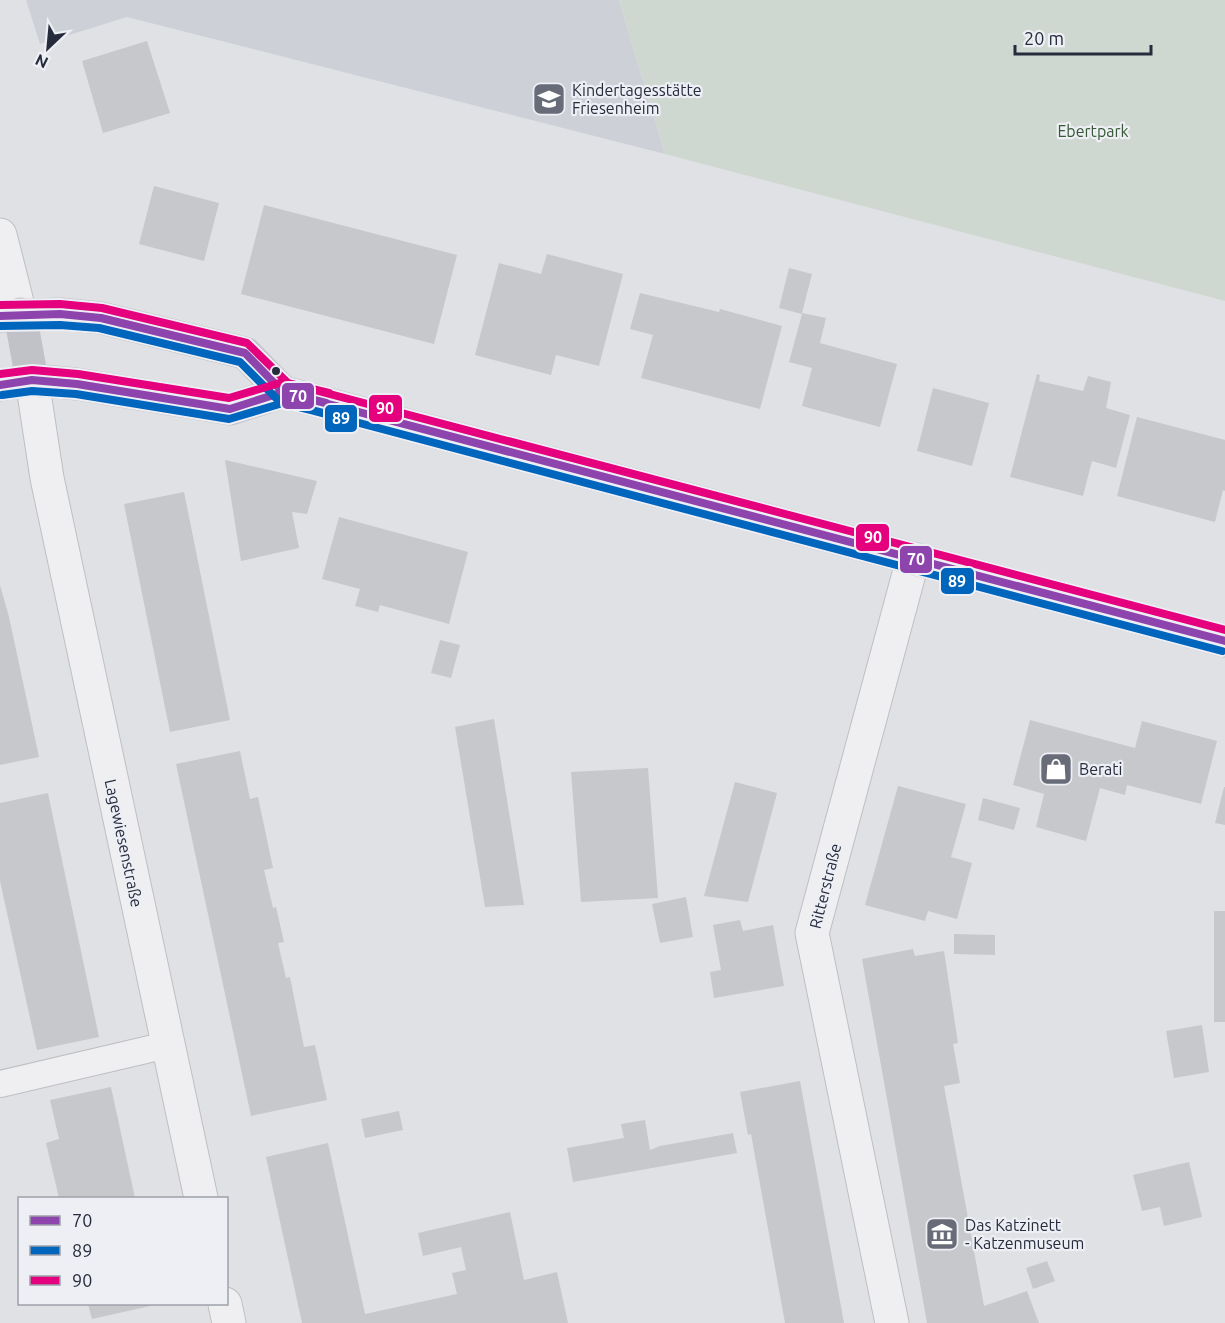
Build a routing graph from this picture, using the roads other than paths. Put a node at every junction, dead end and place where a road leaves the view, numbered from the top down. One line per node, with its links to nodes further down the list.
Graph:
1 (0, 235): 2 (street)
2 (10, 315): 3 (main road); 5 (main road)
3 (32, 380): 4 (main road); 5 (main road); 8 (street, Lagewiesenstraße)
4 (0, 385)
5 (283, 392): 6 (main road)
6 (913, 559): 7 (main road); 13 (street, Ritterstraße)
7 (1225, 641)
8 (167, 1045): 9 (lane); 10 (street, Lagewiesenstraße)
9 (0, 1084)
10 (201, 1197)
11 (225, 1305): 12 (street)
12 (229, 1323)
13 (892, 1323)

